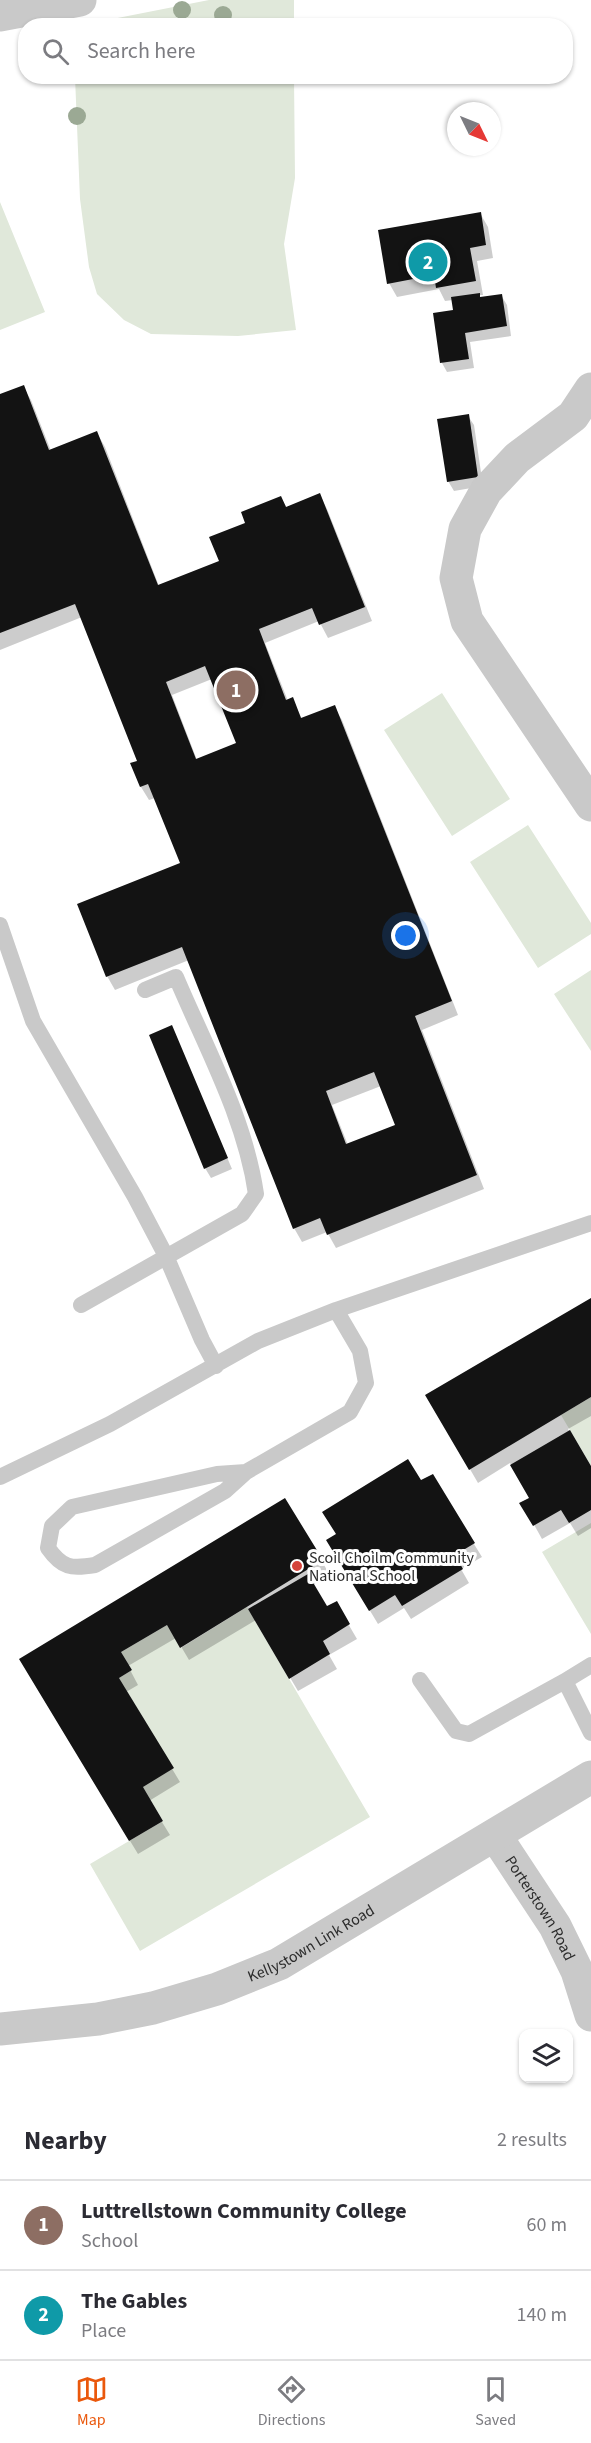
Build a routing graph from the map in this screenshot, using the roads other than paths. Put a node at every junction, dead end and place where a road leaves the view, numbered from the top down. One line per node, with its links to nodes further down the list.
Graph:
1 (80, 0): 2 (street)
2 (0, 15)
3 (591, 389): 4 (street)
4 (591, 805)
5 (0, 925): 8 (lane)
6 (146, 990): 8 (lane)
7 (591, 1222): 10 (lane)
8 (166, 1256): 9 (lane); 11 (lane)
9 (81, 1305)
10 (336, 1310): 11 (lane); 12 (lane)
11 (216, 1366): 13 (lane)
12 (246, 1472): 12 (lane)
13 (0, 1477)
14 (591, 1665): 16 (lane)
15 (420, 1680): 16 (lane)
16 (565, 1681): 17 (lane)
17 (591, 1733)
18 (591, 1777): 19 (street, Kellystown Link Road)
19 (495, 1835): 20 (street, Porterstown Road); 21 (street, Kellystown Link Road)
20 (591, 2015)
21 (0, 2030)

